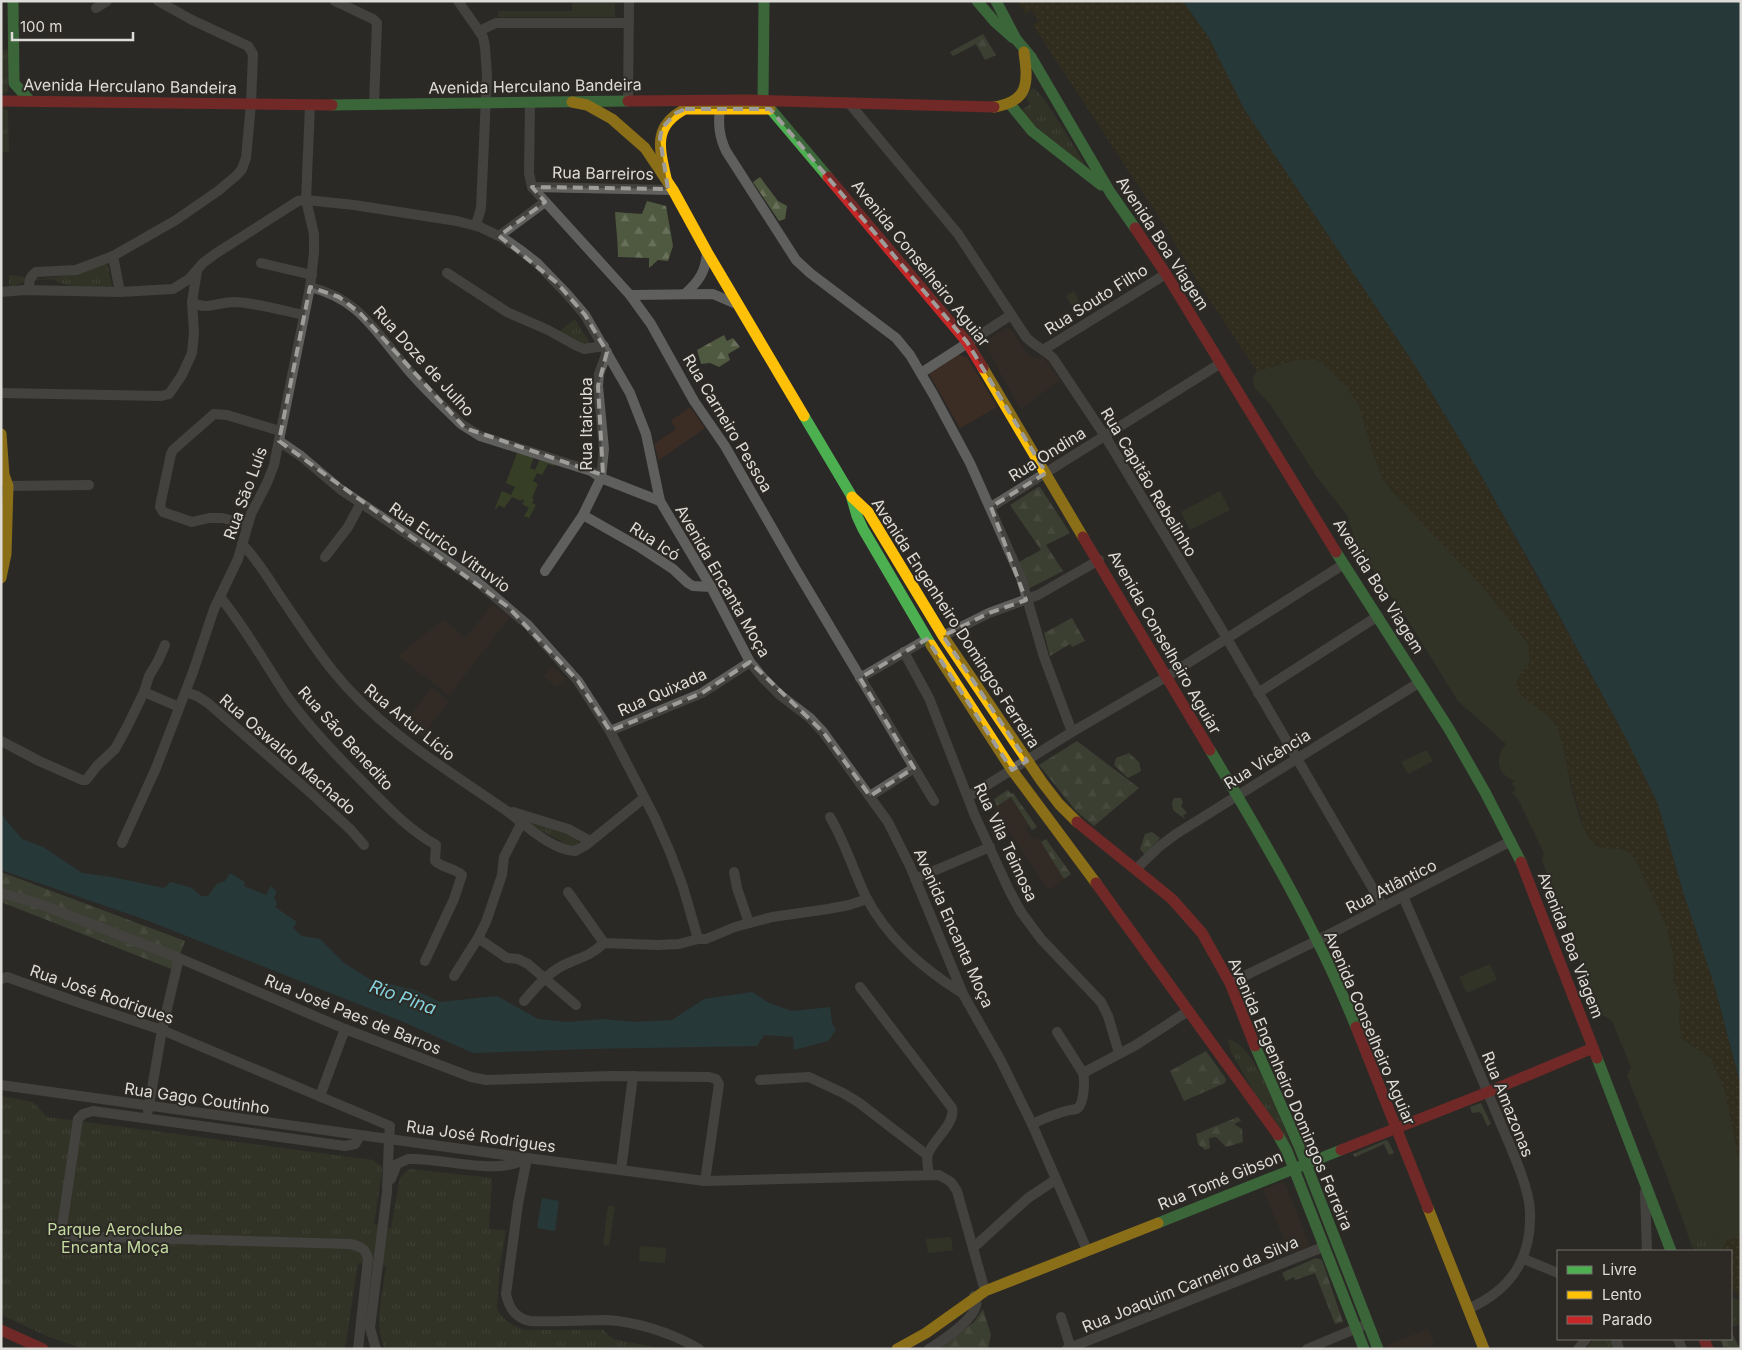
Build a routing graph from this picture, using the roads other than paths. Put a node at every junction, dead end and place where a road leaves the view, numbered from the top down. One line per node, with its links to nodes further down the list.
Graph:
1 (13, 1): 15 (main road)
2 (107, 1): 10 (street)
3 (158, 1): 20 (street)
4 (335, 1): 24 (street)
5 (458, 1): 12 (street)
6 (630, 1): 11 (street)
7 (764, 1): 25 (main road)
8 (976, 1): 13 (main road, Avenida Boa Viagem)
9 (996, 1): 13 (main road, Avenida Boa Viagem)
10 (96, 8)
11 (629, 23): 12 (street); 16 (street)
12 (480, 31): 18 (street)
13 (1021, 47): 22 (main road); 31 (main road, Avenida Boa Viagem)
14 (1, 101): 15 (main road, Avenida Herculano Bandeira)
15 (30, 101): 20 (main road, Avenida Herculano Bandeira)
16 (628, 101): 17 (main road, Avenida Herculano Bandeira); 25 (main road, Avenida Herculano Bandeira)
17 (572, 102): 19 (main road, Avenida Herculano Bandeira); 28 (main road, Avenida Engenheiro Domingos Ferreira)
18 (485, 103): 19 (main road, Avenida Herculano Bandeira); 24 (main road, Avenida Herculano Bandeira); 34 (street)
19 (530, 103): 29 (street)
20 (251, 104): 23 (main road, Avenida Herculano Bandeira); 37 (street)
21 (848, 104): 22 (main road, Avenida Herculano Bandeira); 25 (main road, Avenida Herculano Bandeira); 52 (street, Rua Capitão Rebelinho)
22 (1010, 104): 31 (main road)
23 (310, 105): 24 (main road, Avenida Herculano Bandeira); 32 (street, Rua São Luís)
24 (374, 105)
25 (766, 105): 27 (main road, Avenida Herculano Bandeira); 53 (main road, Avenida Conselheiro Aguiar)
26 (685, 108): 27 (main road, Avenida Herculano Bandeira); 28 (main road, Avenida Engenheiro Domingos Ferreira)
27 (720, 108): 57 (street)
28 (666, 179): 30 (main road, Avenida Engenheiro Domingos Ferreira)
29 (532, 187): 30 (street, Rua Barreiros); 33 (street, Rua Carneiro Pessoa)
30 (672, 190): 36 (main road, Avenida Engenheiro Domingos Ferreira)
31 (1110, 192): 41 (main road, Avenida Boa Viagem)
32 (306, 200): 34 (street, Avenida Encanta Moça); 39 (street); 42 (street, Rua São Luís)
33 (545, 202): 35 (street); 48 (street, Rua Carneiro Pessoa)
34 (476, 225): 35 (street, Avenida Encanta Moça)
35 (499, 236): 54 (street, Avenida Encanta Moça)
36 (707, 252): 47 (street); 50 (main road, Avenida Engenheiro Domingos Ferreira)
37 (113, 256): 44 (street); 46 (street)
38 (262, 263): 42 (street)
39 (197, 271): 46 (street); 49 (street)
40 (447, 273): 54 (street)
41 (1166, 274): 55 (street, Rua Souto Filho); 56 (main road, Avenida Boa Viagem)
42 (312, 275): 43 (street, Rua São Luís)
43 (310, 287): 51 (street, Rua São Luís); 63 (street, Rua Doze de Julho)
44 (29, 290): 45 (street); 46 (street)
45 (1, 292)
46 (120, 292)
47 (686, 293): 48 (street); 50 (street)
48 (630, 295): 89 (street, Rua Carneiro Pessoa)
49 (192, 302): 51 (street); 58 (street)
50 (738, 306): 66 (main road, Avenida Engenheiro Domingos Ferreira)
51 (304, 315): 60 (street, Rua São Luís)
52 (1011, 315): 53 (street); 55 (street, Rua Capitão Rebelinho)
53 (967, 342): 57 (street); 62 (main road, Avenida Conselheiro Aguiar)
54 (605, 349): 63 (street, Rua Itaicuba); 67 (street, Avenida Encanta Moça)
55 (1043, 350): 61 (street, Rua Capitão Rebelinho)
56 (1221, 363): 61 (street, Rua Ondina); 75 (main road, Avenida Boa Viagem)
57 (921, 373): 69 (street)
58 (1, 393)
59 (1, 434): 65 (main road)
60 (280, 436): 68 (street, Rua Eurico Vitruvio); 71 (street, Rua São Luís); 71 (street, Rua Eurico Vitruvio)
61 (1105, 436): 62 (street, Rua Ondina); 83 (street, Rua Capitão Rebelinho)
62 (1046, 473): 69 (street, Rua Ondina); 74 (main road, Avenida Conselheiro Aguiar)
63 (601, 478): 67 (street, Rua Doze de Julho); 70 (street, Rua Itaicuba)
64 (89, 485): 65 (street)
65 (8, 486): 77 (main road)
66 (851, 496): 82 (main road, Avenida Engenheiro Domingos Ferreira); 84 (main road, Avenida Engenheiro Domingos Ferreira)
67 (660, 501): 78 (street, Avenida Encanta Moça)
68 (361, 504): 73 (street); 95 (street, Rua Eurico Vitruvio)
69 (990, 507): 80 (street)
70 (583, 515): 76 (street, Rua Itaicuba); 78 (street, Rua Icó)
71 (248, 524): 72 (street, Rua São Luís)
72 (242, 544): 79 (street, Rua São Luís); 107 (street, Rua Artur Lício)
73 (326, 557)
74 (1099, 560): 80 (street); 88 (main road, Avenida Conselheiro Aguiar)
75 (1344, 564): 81 (main road, Avenida Boa Viagem); 83 (street)
76 (545, 572)
77 (1, 578)
78 (711, 587): 87 (street, Avenida Encanta Moça)
79 (220, 597): 92 (street, Rua São Luís); 130 (street, Rua São Benedito)
80 (1026, 600): 82 (street); 96 (street)
81 (1378, 616): 90 (main road, Avenida Boa Viagem); 93 (street)
82 (943, 636): 99 (main road, Avenida Engenheiro Domingos Ferreira)
83 (1226, 638): 88 (street); 93 (street, Rua Capitão Rebelinho)
84 (927, 640): 86 (street); 101 (main road, Avenida Engenheiro Domingos Ferreira)
85 (165, 645): 91 (street)
86 (904, 652): 89 (street); 104 (street, Rua Vila Teimosa)
87 (750, 662): 95 (street, Rua Quixada); 102 (street, Avenida Encanta Moça)
88 (1166, 677): 96 (street); 103 (main road, Avenida Conselheiro Aguiar)
89 (860, 678): 100 (street, Rua Carneiro Pessoa)
90 (1420, 682): 98 (street, Rua Vicência); 111 (main road, Avenida Boa Viagem)
91 (144, 692): 94 (street); 97 (street)
92 (186, 692): 94 (street, Rua São Luís); 114 (street, Rua Oswaldo Machado)
93 (1258, 693): 98 (street, Rua Capitão Rebelinho)
94 (179, 707): 113 (street, Rua São Luís)
95 (610, 731): 105 (street, Rua Eurico Vitruvio)
96 (1072, 732): 99 (street)
97 (1, 740)
98 (1297, 758): 103 (street, Rua Vicência); 123 (street, Rua Capitão Rebelinho)
99 (1027, 760): 101 (street); 116 (main road, Avenida Engenheiro Domingos Ferreira)
100 (914, 768): 102 (street); 106 (street, Rua Carneiro Pessoa)
101 (1012, 770): 104 (street); 139 (main road, Avenida Engenheiro Domingos Ferreira)
102 (870, 796): 118 (street, Avenida Encanta Moça)
103 (1237, 796): 116 (street, Rua Vicência); 127 (main road, Avenida Conselheiro Aguiar)
104 (968, 797): 115 (street, Rua Vila Teimosa)
105 (644, 798): 112 (street, Rua Artur Lício); 126 (street, Rua Eurico Vitruvio)
106 (934, 801)
107 (504, 810): 109 (street, Rua Artur Lício); 110 (street, Rua Artur Lício)
108 (830, 817): 122 (street)
109 (535, 819): 110 (street); 112 (street, Rua Artur Lício)
110 (526, 826): 112 (street, Rua Artur Lício); 125 (street)
111 (1511, 840): 121 (street, Rua Atlântico); 143 (main road, Avenida Boa Viagem)
112 (590, 841)
113 (122, 843)
114 (364, 845)
115 (990, 847): 118 (street); 144 (street, Rua Vila Teimosa)
116 (1136, 869): 134 (main road, Avenida Engenheiro Domingos Ferreira)
117 (734, 872): 124 (street)
118 (915, 879): 136 (street, Avenida Encanta Moça)
119 (568, 892): 128 (street)
120 (1, 893): 129 (street, Rua José Paes de Barros)
121 (1403, 896): 123 (street, Rua Atlântico); 149 (street, Rua Amazonas)
122 (867, 899): 124 (street); 136 (street)
123 (1384, 906): 127 (street, Rua Atlântico)
124 (749, 923): 126 (street)
125 (478, 938): 131 (street); 132 (street)
126 (698, 939): 128 (street)
127 (1318, 940): 134 (street, Rua Atlântico); 154 (main road, Avenida Conselheiro Aguiar)
128 (604, 943): 132 (street)
129 (179, 958): 140 (street, Rua José Paes de Barros); 141 (street)
130 (425, 961)
131 (454, 976)
132 (546, 978): 137 (street); 138 (street)
133 (1, 979): 141 (street, Rua José Rodrigues)
134 (1230, 982): 159 (main road, Avenida Engenheiro Domingos Ferreira)
135 (860, 986): 157 (street)
136 (963, 994): 153 (street, Avenida Encanta Moça)
137 (524, 1001)
138 (576, 1005)
139 (1188, 1011): 144 (street); 160 (main road, Avenida Engenheiro Domingos Ferreira)
140 (345, 1029): 146 (street, Rua José Paes de Barros); 150 (street)
141 (162, 1030): 150 (street, Rua José Rodrigues); 151 (street)
142 (1056, 1032): 145 (street)
143 (1593, 1048): 149 (main road, Rua Tomé Gibson); 165 (main road, Avenida Boa Viagem)
144 (1120, 1053): 145 (street)
145 (1083, 1073): 153 (street)
146 (632, 1076): 161 (street); 163 (street, Rua José Paes de Barros)
147 (760, 1080): 157 (street)
148 (1, 1085): 151 (street, Rua Gago Coutinho)
149 (1488, 1092): 154 (main road, Rua Tomé Gibson); 172 (street, Rua Amazonas)
150 (320, 1096): 156 (street, Rua José Rodrigues)
151 (149, 1105): 152 (street); 155 (street, Rua Gago Coutinho)
152 (148, 1119): 155 (street); 185 (street)
153 (1032, 1124): 164 (street, Avenida Encanta Moça)
154 (1395, 1129): 159 (main road, Rua Tomé Gibson); 176 (main road, Avenida Conselheiro Aguiar)
155 (360, 1136): 156 (street, Rua Gago Coutinho)
156 (389, 1139): 158 (street, Rua José Rodrigues); 166 (street)
157 (927, 1155): 162 (street)
158 (527, 1158): 161 (street, Rua José Rodrigues); 166 (street); 187 (street)
159 (1306, 1164): 160 (main road, Rua Tomé Gibson); 178 (main road, Avenida Engenheiro Domingos Ferreira)
160 (1293, 1168): 167 (main road, Avenida Engenheiro Domingos Ferreira); 169 (main road, Rua Tomé Gibson)
161 (621, 1170): 163 (street, Rua José Rodrigues)
162 (934, 1174): 163 (street, Rua José Rodrigues); 168 (street)
163 (705, 1180)
164 (1055, 1180): 168 (street); 169 (street, Avenida Encanta Moça)
165 (1645, 1183): 170 (street, Avenida Boa Viagem); 171 (main road, Avenida Boa Viagem)
166 (388, 1192): 186 (street)
167 (1323, 1247): 179 (main road, Avenida Engenheiro Domingos Ferreira); 182 (street, Rua Joaquim Carneiro da Silva)
168 (973, 1248): 174 (street)
169 (1087, 1250): 174 (main road, Rua Tomé Gibson)
170 (1647, 1250)
171 (1671, 1250)
172 (1524, 1259): 173 (street); 176 (street, Rua Amazonas)
173 (1557, 1273)
174 (985, 1291): 175 (main road, Rua Tomé Gibson)
175 (974, 1296): 188 (main road, Rua Tomé Gibson); 189 (street)
176 (1468, 1309): 193 (main road, Avenida Conselheiro Aguiar)
177 (1062, 1316): 182 (street)
178 (1368, 1323): 179 (street); 192 (main road, Avenida Engenheiro Domingos Ferreira)
179 (1356, 1328): 190 (street); 191 (main road, Avenida Engenheiro Domingos Ferreira)
180 (1, 1330): 184 (main road)
181 (1, 1341): 183 (main road)
182 (1070, 1348)
183 (18, 1349)
184 (43, 1349)
185 (358, 1349)
186 (376, 1349)
187 (699, 1349)
188 (897, 1349)
189 (930, 1349)
190 (1307, 1349)
191 (1364, 1349)
192 (1378, 1349)
193 (1484, 1349)

